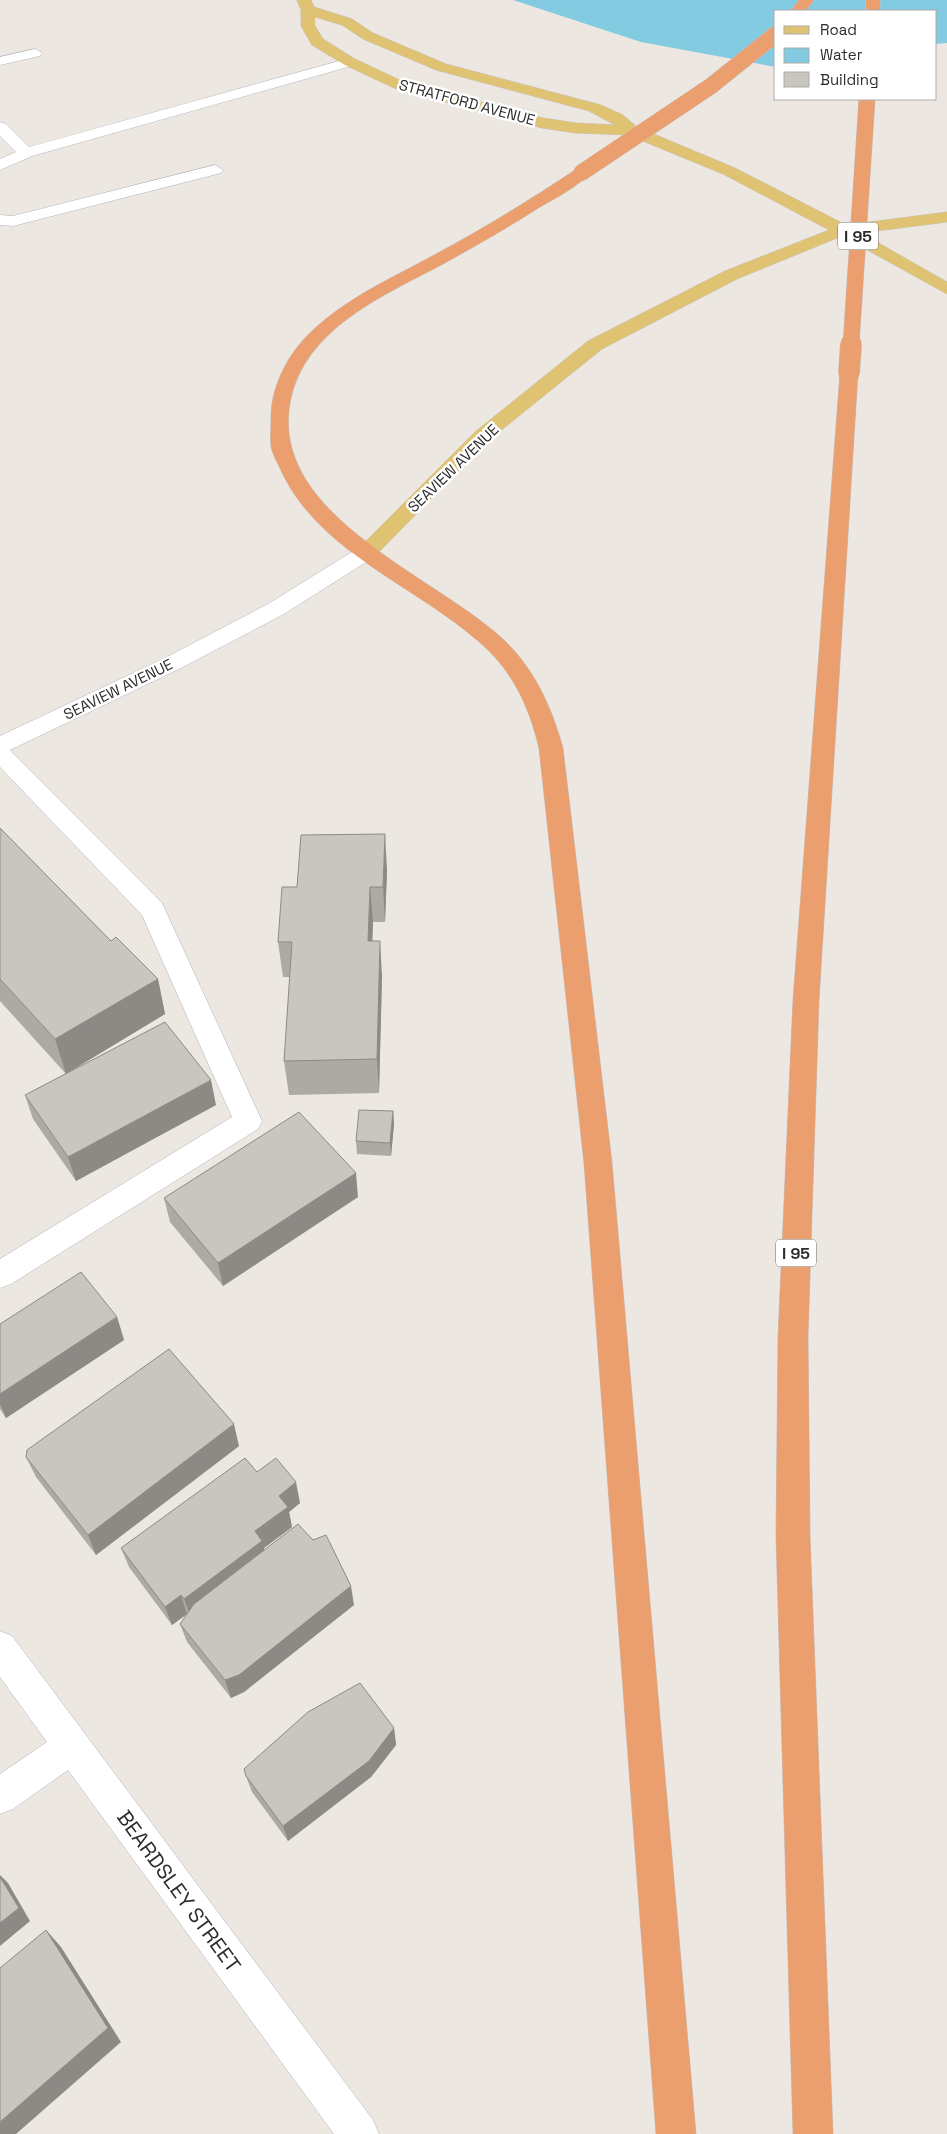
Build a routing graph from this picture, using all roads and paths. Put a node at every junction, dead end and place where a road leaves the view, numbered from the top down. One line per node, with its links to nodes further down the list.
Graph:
1 (807, 0): 3 (highway)
2 (306, 5): 7 (main road, STRATFORD AVENUE); 10 (main road, STRATFORD AVENUE)
3 (799, 10)
4 (774, 36): 19 (highway, bridge)
5 (35, 53): 6 (street)
6 (0, 61)
7 (350, 62): 10 (main road, STRATFORD AVENUE); 11 (street)
8 (867, 100): 28 (highway, I 95, bridge)
9 (0, 127): 11 (street)
10 (630, 130): 16 (main road, STRATFORD AVENUE)
11 (26, 153): 12 (street)
12 (0, 165)
13 (215, 170): 15 (street)
14 (947, 217): 16 (main road, SEAVIEW AVENUE)
15 (0, 220)
16 (842, 230): 17 (main road); 18 (main road, STRATFORD AVENUE); 19 (main road, SEAVIEW AVENUE)
17 (947, 271)
18 (947, 289)
19 (367, 552): 20 (street, SEAVIEW AVENUE); 27 (highway)
20 (0, 745)
21 (0, 753): 22 (street)
22 (0, 1275)
23 (0, 1648): 24 (street, BEARDSLEY STREET)
24 (72, 1746): 25 (street); 26 (street, BEARDSLEY STREET)
25 (0, 1796)
26 (359, 2134)
27 (676, 2134)
28 (813, 2134)

